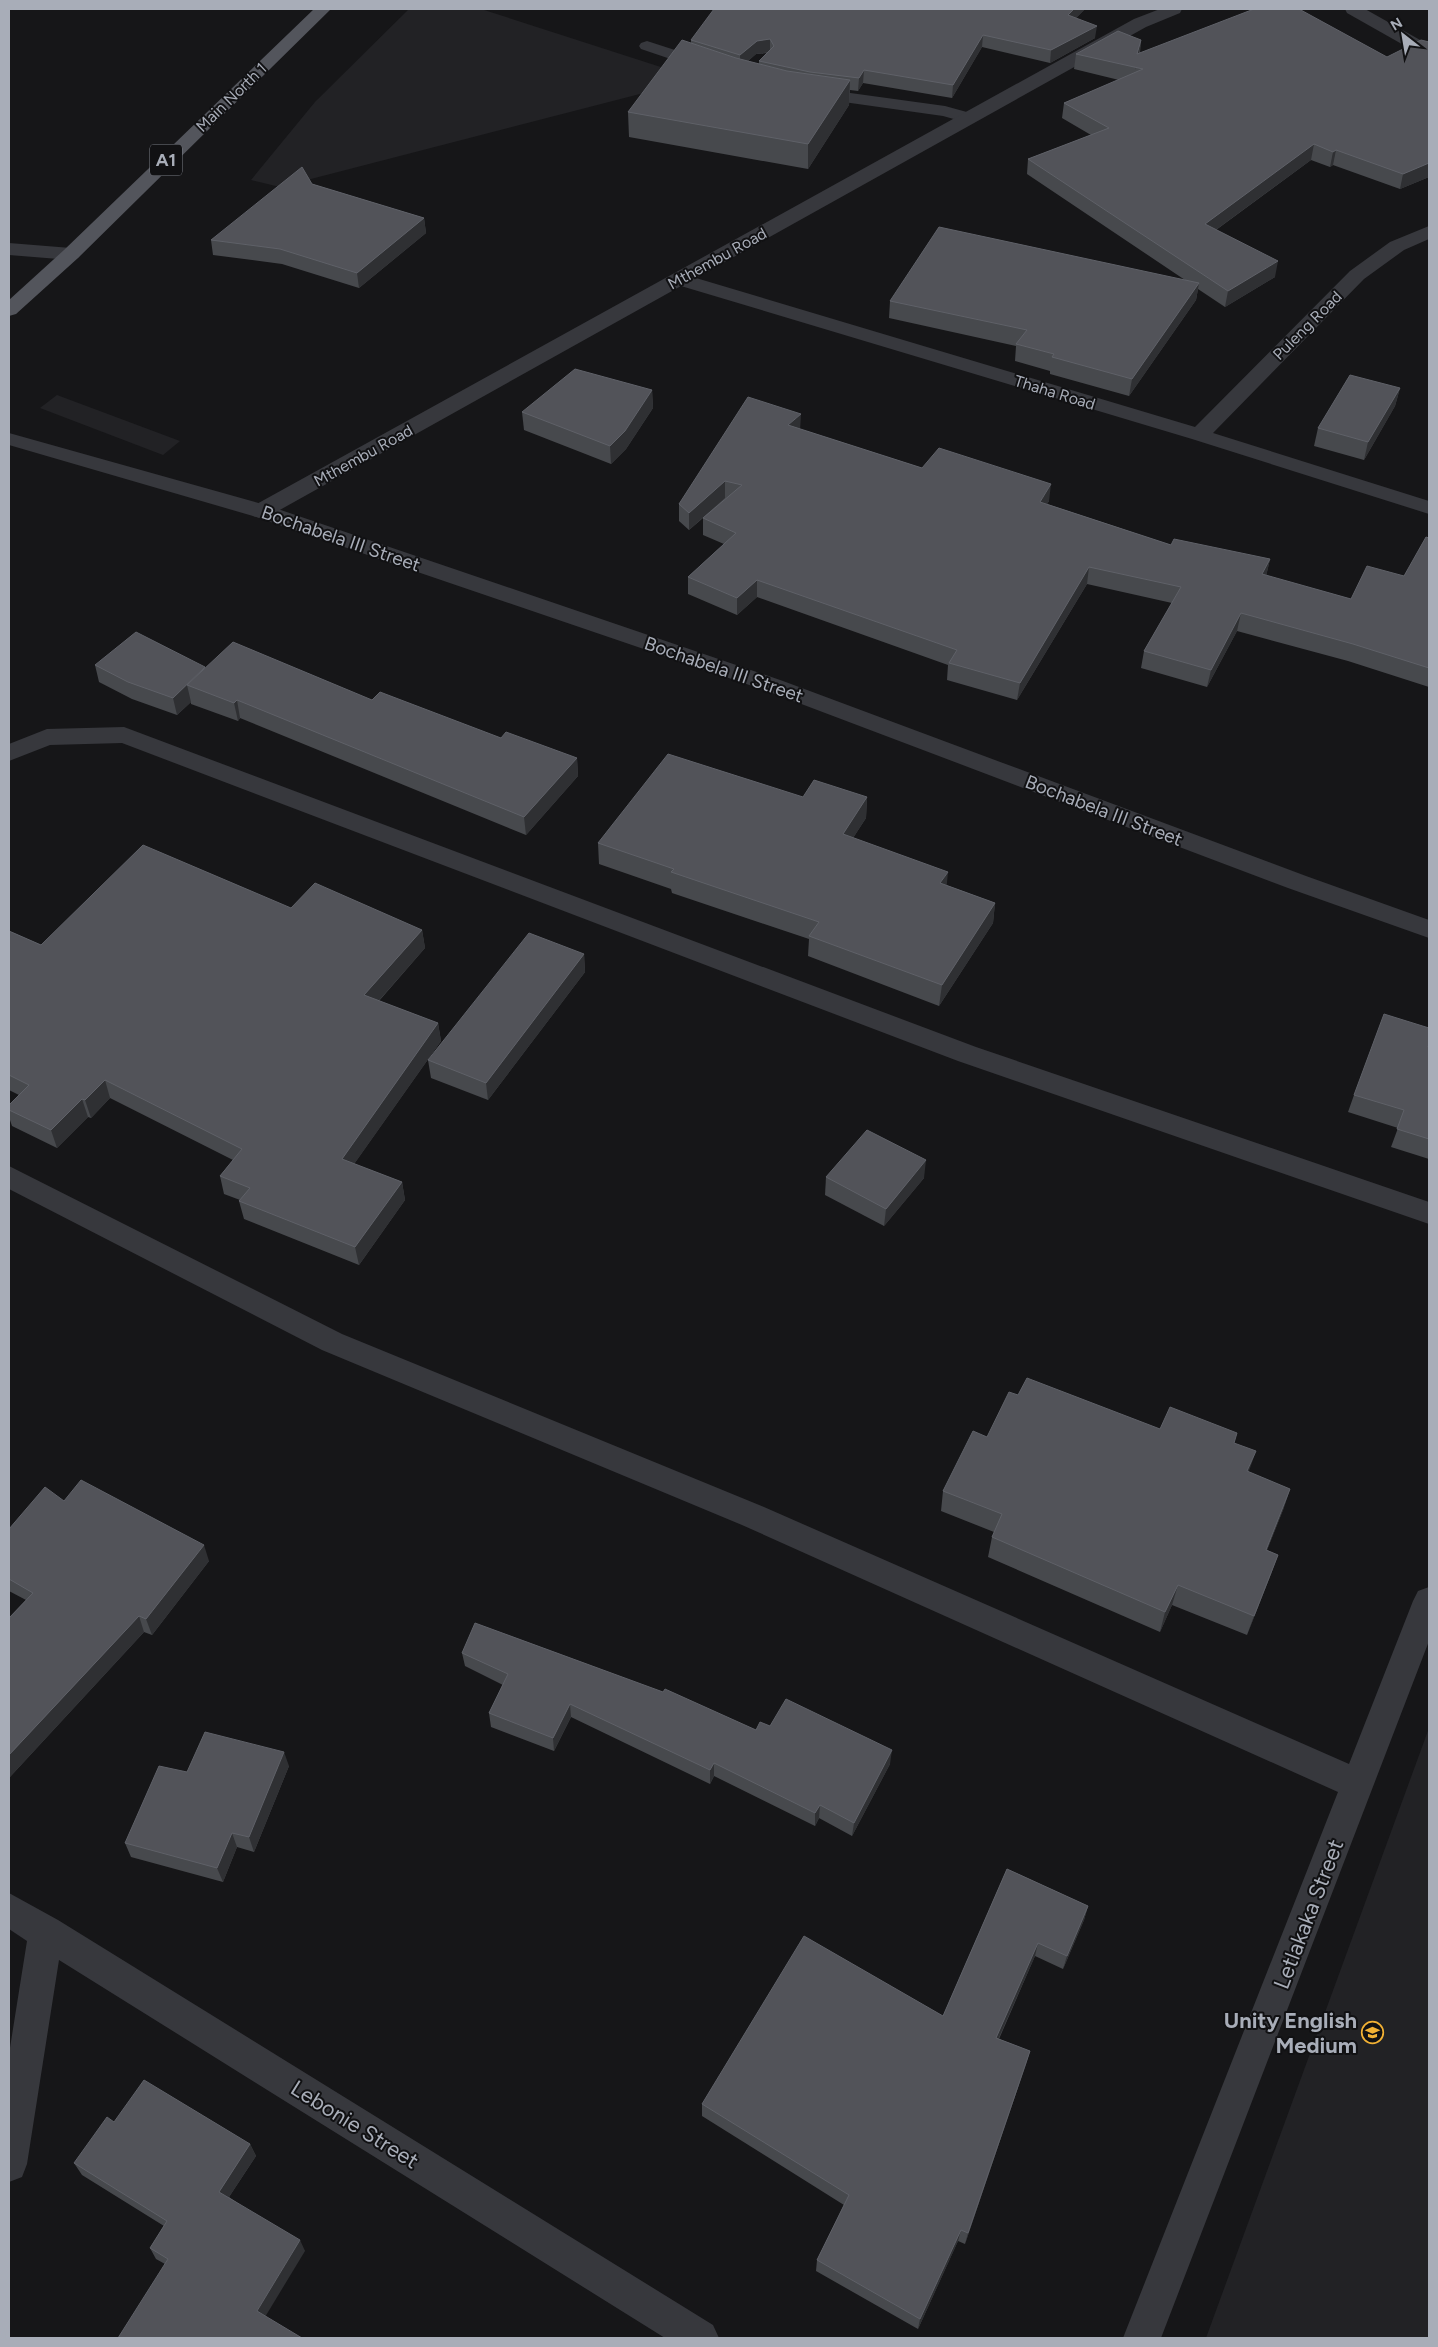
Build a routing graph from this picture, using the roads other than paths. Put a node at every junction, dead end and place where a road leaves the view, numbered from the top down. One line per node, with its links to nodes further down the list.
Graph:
1 (323, 9): 11 (main road, Main North 1 / A1)
2 (1174, 9): 8 (street, Mthembu Road)
3 (1353, 9): 5 (street)
4 (647, 46): 6 (lane)
5 (1429, 52)
6 (723, 71)
7 (797, 90): 8 (lane)
8 (968, 118): 12 (street, Mthembu Road)
9 (1429, 232): 14 (street, Puleng Road)
10 (9, 249): 11 (street)
11 (71, 254): 13 (main road, Main North 1 / A1)
12 (680, 279): 14 (street, Thaha Road); 17 (street, Mthembu Road)
13 (9, 310)
14 (1199, 435): 16 (street, Thaha Road)
15 (9, 439): 17 (street, Bochabela III Street)
16 (1429, 508)
17 (261, 511): 19 (street, Bochabela III Street)
18 (9, 753): 21 (street)
19 (1429, 929)
20 (9, 1177): 23 (street)
21 (1429, 1213)
22 (1429, 1601): 23 (street, Letlakaka Street)
23 (1359, 1785): 28 (street, Letlakaka Street)
24 (9, 1910): 25 (street, Lebonie Street)
25 (46, 1932): 26 (street); 27 (street, Lebonie Street)
26 (9, 2164)
27 (700, 2338)
28 (1142, 2338)

